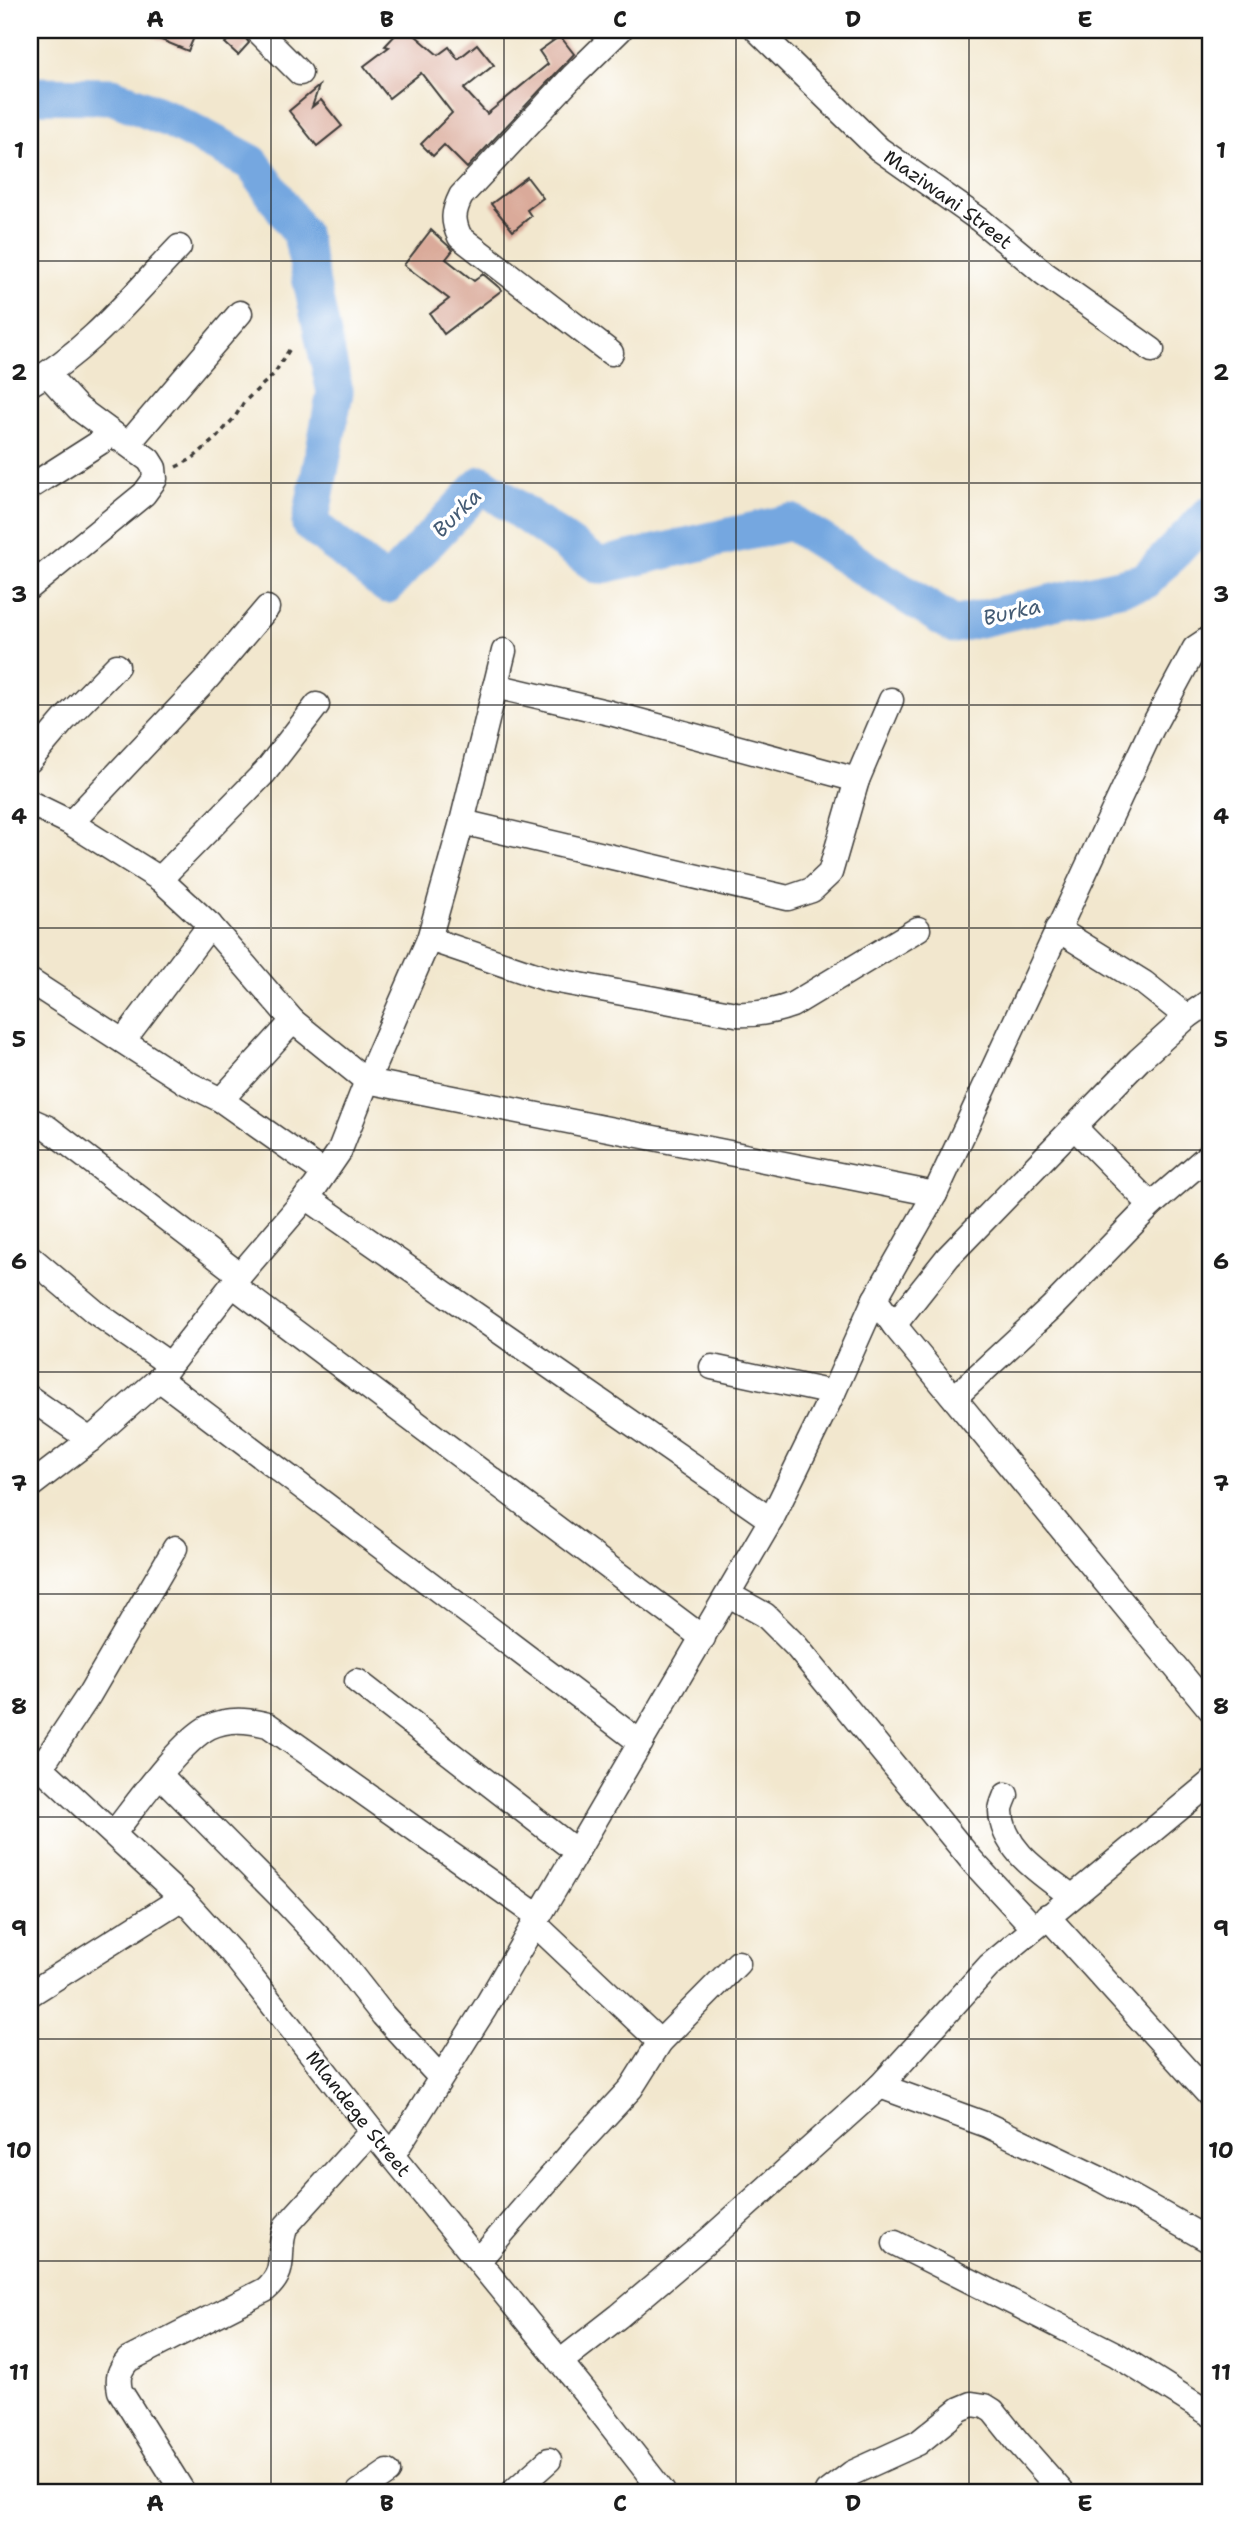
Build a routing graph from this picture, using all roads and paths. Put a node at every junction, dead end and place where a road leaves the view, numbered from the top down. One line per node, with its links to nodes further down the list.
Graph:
1 (257, 30): 4 (street)
2 (620, 30): 9 (street)
3 (757, 30): 8 (street, Maziwani Street)
4 (300, 73)
5 (179, 247): 10 (street)
6 (240, 313): 11 (street)
7 (291, 347): 12 (path)
8 (1152, 350)
9 (611, 353)
10 (39, 379): 11 (street)
11 (120, 439): 12 (street); 13 (street)
12 (155, 479): 14 (street)
13 (30, 487)
14 (30, 587)
15 (267, 608): 26 (street)
16 (1210, 638): 30 (street)
17 (503, 651): 19 (street)
18 (117, 666): 22 (street)
19 (495, 686): 23 (street); 25 (street)
20 (891, 700): 23 (street)
21 (317, 705): 27 (street)
22 (30, 760)
23 (857, 780): 25 (street)
24 (30, 803): 26 (street)
25 (462, 822): 31 (street)
26 (71, 823): 27 (street)
27 (160, 879): 28 (street)
28 (210, 925): 35 (street); 36 (street)
29 (918, 929): 31 (street)
30 (1057, 929): 34 (street); 43 (street)
31 (429, 939): 37 (street)
32 (30, 981): 36 (street)
33 (1210, 1001): 34 (street)
34 (1187, 1017): 40 (street)
35 (293, 1021): 37 (street); 38 (street)
36 (123, 1041): 38 (street)
37 (367, 1081): 42 (street); 43 (street)
38 (221, 1100): 42 (street)
39 (30, 1119): 47 (street)
40 (1074, 1127): 45 (street); 49 (street)
41 (1210, 1154): 45 (street)
42 (323, 1172): 44 (street)
43 (936, 1194): 48 (street)
44 (306, 1197): 47 (street); 57 (street)
45 (1151, 1205): 53 (street)
46 (30, 1257): 51 (street)
47 (237, 1281): 51 (street); 60 (street)
48 (874, 1299): 49 (street); 52 (street)
49 (894, 1325): 53 (street)
50 (712, 1367): 52 (street)
51 (164, 1371): 55 (street); 63 (street)
52 (834, 1393): 57 (street)
53 (955, 1397): 62 (street)
54 (30, 1398): 55 (street)
55 (90, 1440): 56 (street)
56 (30, 1486)
57 (771, 1520): 59 (street)
58 (175, 1548): 64 (street)
59 (729, 1595): 60 (street); 73 (street)
60 (703, 1638): 63 (street)
61 (357, 1681): 69 (street)
62 (1210, 1709)
63 (641, 1743): 69 (street)
64 (36, 1762): 68 (street, Mlandege Street)
65 (160, 1775): 68 (street); 72 (street); 77 (street)
66 (1210, 1783): 70 (street)
67 (1006, 1795): 70 (street)
68 (114, 1833): 71 (street, Mlandege Street)
69 (577, 1852): 72 (street)
70 (1071, 1896): 73 (street)
71 (182, 1898): 75 (street); 80 (street, Mlandege Street)
72 (536, 1920): 76 (street); 77 (street)
73 (1041, 1922): 78 (street); 79 (street)
74 (738, 1963): 76 (street)
75 (30, 1994)
76 (660, 2042): 84 (street)
77 (440, 2077): 81 (street)
78 (880, 2086): 82 (street); 85 (street)
79 (1210, 2096)
80 (372, 2131): 81 (street, Mlandege Street); 89 (street)
81 (392, 2156): 84 (street, Mlandege Street)
82 (1210, 2241)
83 (895, 2243): 86 (street)
84 (479, 2260): 85 (street, Mlandege Street)
85 (561, 2362): 92 (street, Mlandege Street)
86 (1210, 2414)
87 (549, 2460): 91 (street)
88 (388, 2472): 90 (street)
89 (183, 2492)
90 (359, 2492)
91 (513, 2492)
92 (663, 2492)
93 (827, 2492): 94 (street)
94 (1062, 2492)

